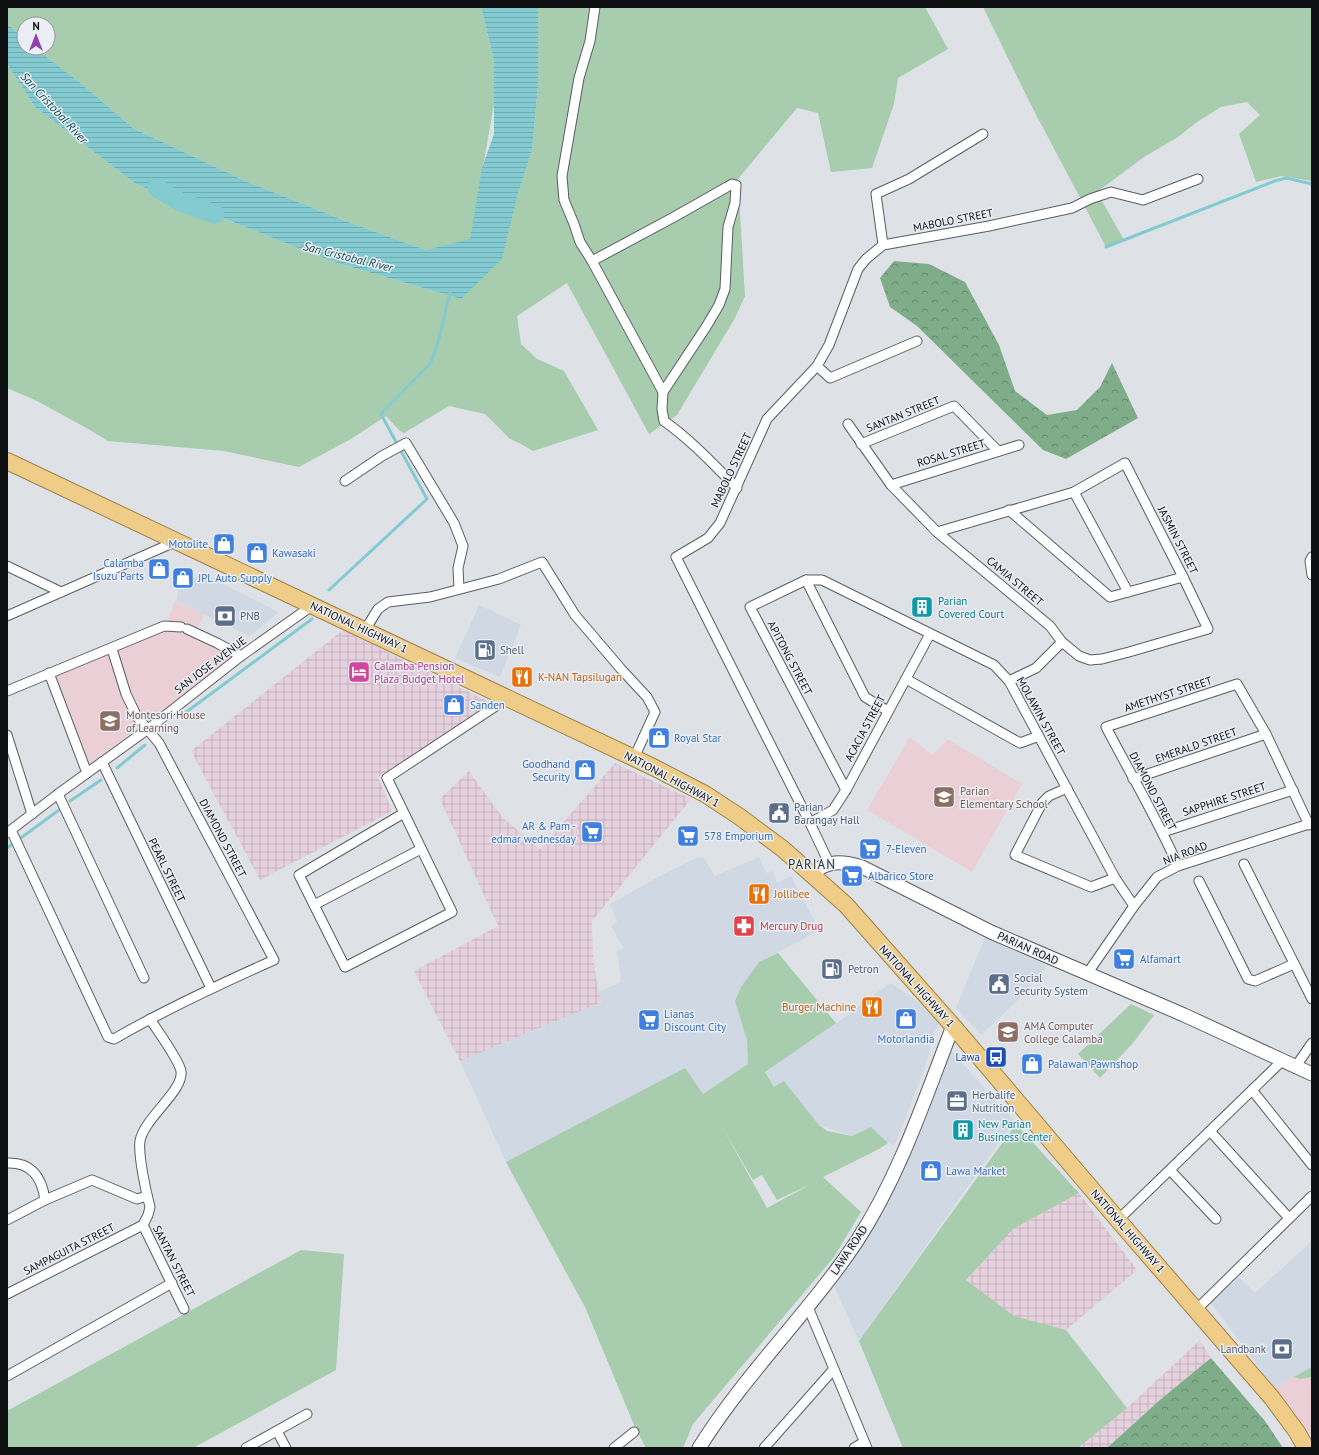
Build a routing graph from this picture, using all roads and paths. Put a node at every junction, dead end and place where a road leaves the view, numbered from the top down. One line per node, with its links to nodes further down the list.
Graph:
1 (595, 7): 5 (street)
2 (983, 134): 4 (street)
3 (1198, 179): 4 (street, MABOLO STREET)
4 (883, 245): 7 (street, MABOLO STREET)
5 (592, 261): 8 (street); 8 (street)
6 (917, 341): 7 (street)
7 (818, 366): 16 (street, MABOLO STREET)
8 (663, 392): 16 (street)
9 (848, 424): 10 (street, CAMIA STREET)
10 (861, 444): 12 (street, SANTAN STREET); 15 (street, CAMIA STREET)
11 (1019, 445): 12 (street, ROSAL STREET)
12 (998, 451): 15 (street, ROSAL STREET)
13 (7, 461): 20 (highway, NATIONAL HIGHWAY 1)
14 (345, 481): 27 (street)
15 (891, 485): 19 (street, CAMIA STREET)
16 (736, 488): 59 (street, MABOLO STREET)
17 (1074, 492): 18 (street); 24 (street, JASMIN STREET); 29 (street)
18 (1009, 510): 19 (street); 29 (street)
19 (937, 532): 35 (street, CAMIA STREET)
20 (177, 541): 28 (street); 30 (highway, NATIONAL HIGHWAY 1)
21 (1312, 557): 23 (street)
22 (7, 566): 28 (street)
23 (1312, 575)
24 (1183, 576): 29 (street); 32 (street, JASMIN STREET)
25 (806, 580): 26 (street, APITONG STREET); 43 (street); 54 (street, APITONG STREET)
26 (822, 580): 34 (street, MOLAWIN STREET)
27 (458, 589): 33 (street); 49 (street)
28 (61, 592): 31 (street)
29 (1128, 592)
30 (313, 605): 33 (highway, NATIONAL HIGHWAY 1); 37 (street, SAN JOSE AVENUE)
31 (7, 616)
32 (1208, 629): 35 (street, CAMIA STREET)
33 (366, 630): 42 (highway, NATIONAL HIGHWAY 1)
34 (930, 634): 39 (street, ACACIA STREET); 40 (street, MOLAWIN STREET)
35 (1062, 642): 40 (street)
36 (112, 649): 37 (street); 38 (street); 45 (street, DIAMOND STREET)
37 (241, 656): 45 (street, SAN JOSE AVENUE)
38 (49, 673): 41 (street); 51 (street)
39 (906, 679): 43 (street, ACACIA STREET); 48 (street)
40 (1009, 681): 48 (street, MOLAWIN STREET)
41 (7, 691)
42 (508, 698): 49 (highway, NATIONAL HIGHWAY 1); 57 (street)
43 (888, 711): 54 (street, ACACIA STREET)
44 (1106, 727): 46 (street, AMETHYST STREET); 52 (street, DIAMOND STREET)
45 (148, 728): 50 (street, SAN JOSE AVENUE); 75 (street, DIAMOND STREET)
46 (1266, 734): 52 (street, EMERALD STREET); 55 (street)
47 (7, 735): 58 (street)
48 (1039, 736): 53 (street, MOLAWIN STREET)
49 (634, 758): 67 (highway, NATIONAL HIGHWAY 1)
50 (102, 762): 51 (street, SAN JOSE AVENUE); 75 (street, PEARL STREET)
51 (88, 773): 56 (street, SAN JOSE AVENUE)
52 (1133, 779): 62 (street, DIAMOND STREET)
53 (1067, 788): 68 (street, MOLAWIN STREET); 68 (street)
54 (846, 790): 59 (street, ACACIA STREET)
55 (1293, 790): 60 (street); 62 (street, SAPPHIRE STREET)
56 (58, 794): 58 (street, SAN JOSE AVENUE); 74 (street)
57 (404, 813): 63 (street); 70 (street)
58 (32, 814): 61 (street, SAN JOSE AVENUE)
59 (810, 823): 64 (street, MABOLO STREET)
60 (1310, 824): 66 (street, NIA ROAD)
61 (9, 832): 77 (street)
62 (1163, 832): 66 (street, DIAMOND STREET)
63 (421, 849): 70 (street); 70 (street)
64 (829, 863): 67 (main road); 73 (main road, PARIAN ROAD)
65 (1244, 864): 72 (street)
66 (1178, 866): 71 (street, NIA ROAD)
67 (812, 874): 78 (highway, NATIONAL HIGHWAY 1)
68 (1115, 878): 71 (street, MOLAWIN STREET)
69 (1199, 881): 72 (street)
70 (314, 905)
71 (1134, 906): 73 (street, NIA ROAD)
72 (1294, 964): 76 (street)
73 (1088, 974): 80 (main road, PARIAN ROAD)
74 (144, 978)
75 (211, 988): 77 (street)
76 (1312, 999)
77 (150, 1019): 88 (street)
78 (953, 1026): 94 (highway, NATIONAL HIGHWAY 1); 98 (main road, LAWA ROAD)
79 (1312, 1043): 81 (street)
80 (1283, 1060): 81 (main road, PARIAN ROAD); 83 (street)
81 (1296, 1066): 82 (main road, PARIAN ROAD)
82 (1312, 1074)
83 (1252, 1090): 84 (street); 86 (street)
84 (1210, 1131): 87 (street); 91 (street)
85 (7, 1163): 90 (street)
86 (1312, 1165)
87 (1170, 1170): 92 (street); 94 (street)
88 (147, 1196): 90 (street); 95 (street)
89 (1312, 1196): 91 (street)
90 (45, 1200): 93 (street)
91 (1289, 1218): 100 (street)
92 (1216, 1219)
93 (7, 1220)
94 (1118, 1220): 100 (highway, NATIONAL HIGHWAY 1)
95 (142, 1225): 96 (street, SANTAN STREET); 97 (street, SAMPAGUITA STREET)
96 (172, 1283): 99 (street, SANTAN STREET); 102 (street)
97 (7, 1294)
98 (808, 1307): 101 (street); 110 (main road, LAWA ROAD)
99 (184, 1309)
100 (1196, 1310): 113 (highway, NATIONAL HIGHWAY 1)
101 (833, 1370): 106 (street); 111 (street)
102 (7, 1376)
103 (307, 1414): 104 (street)
104 (277, 1431): 107 (street); 108 (street)
105 (634, 1432): 109 (street)
106 (866, 1445): 112 (street)
107 (246, 1448)
108 (286, 1448)
109 (614, 1448)
110 (699, 1448)
111 (764, 1448)
112 (854, 1448)
113 (1306, 1448)

